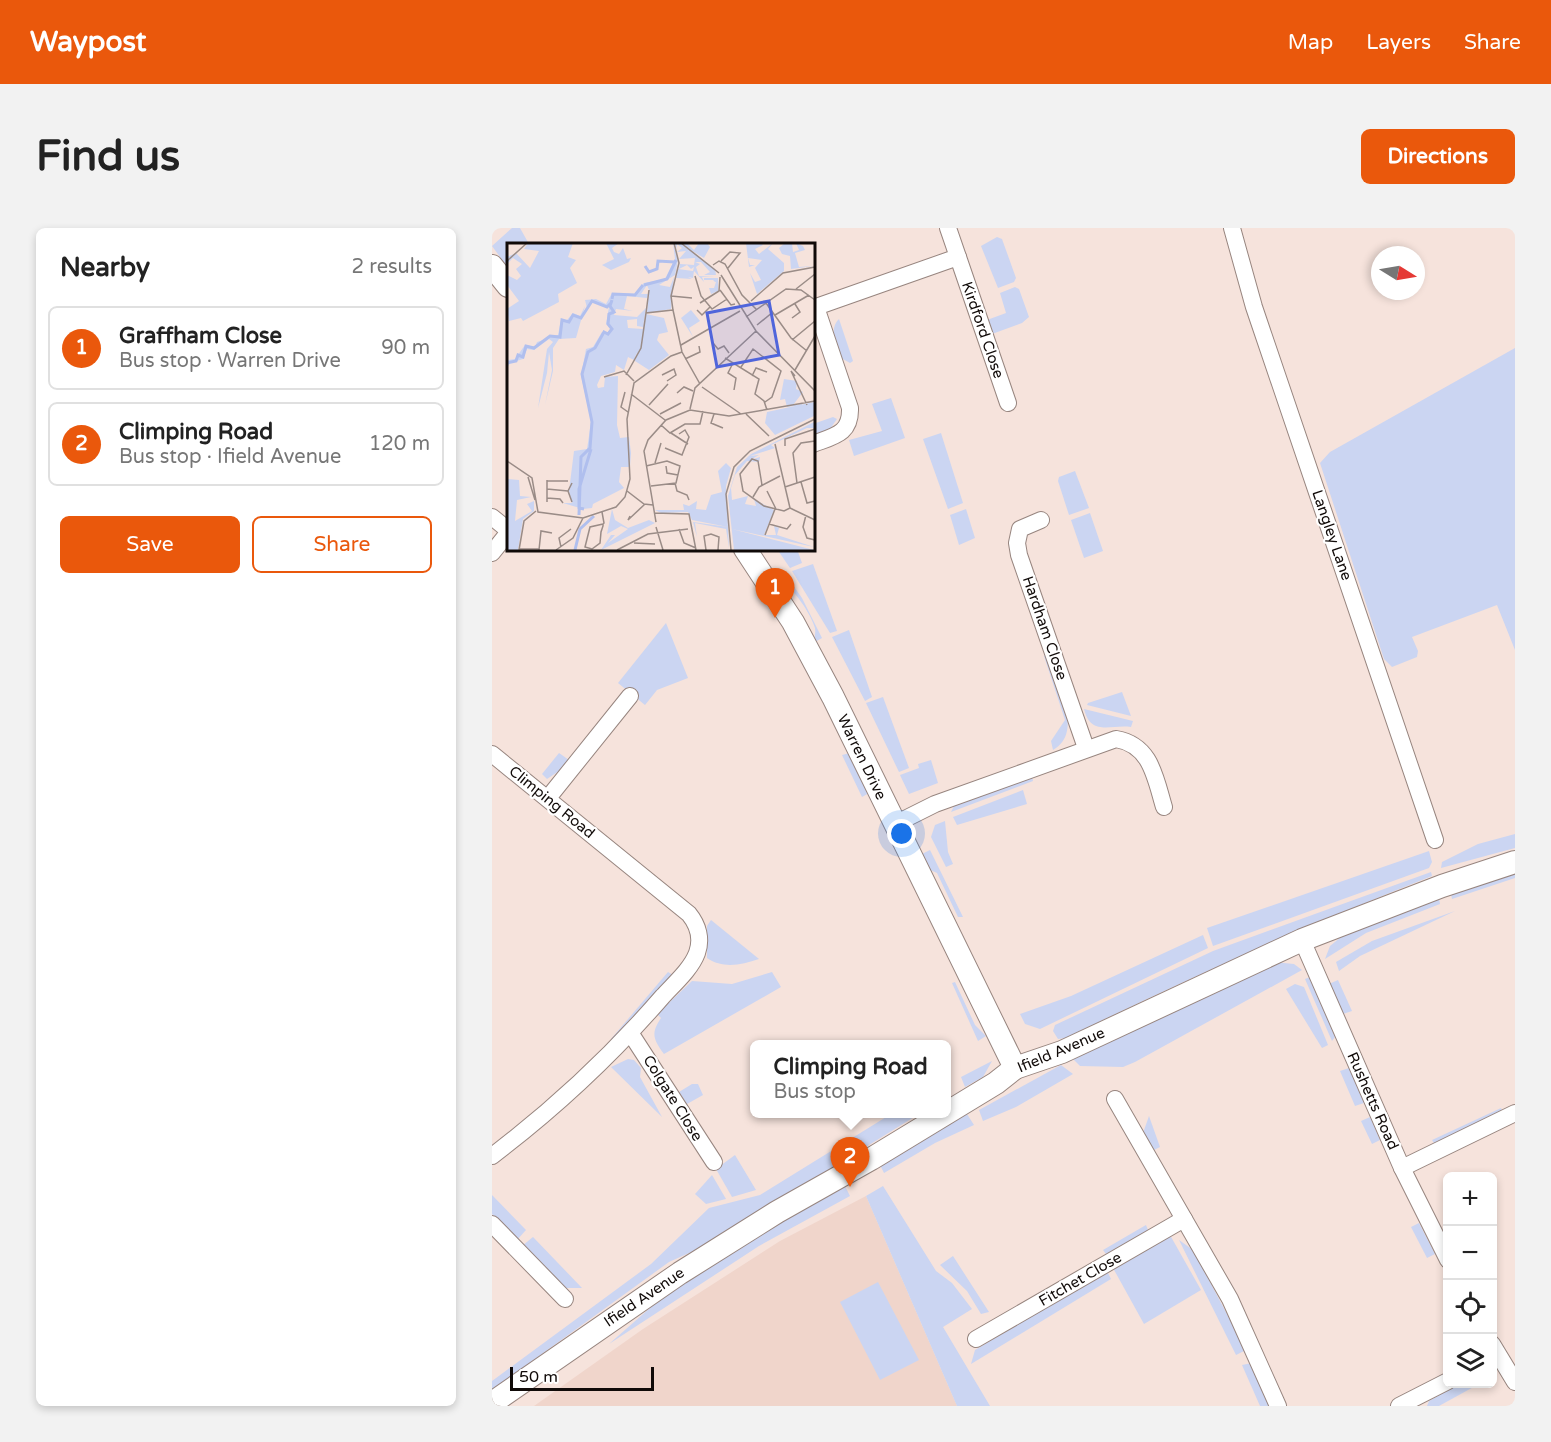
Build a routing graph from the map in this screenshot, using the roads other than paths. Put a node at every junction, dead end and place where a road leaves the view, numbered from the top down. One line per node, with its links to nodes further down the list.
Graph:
1 (948, 228): 3 (street, Kirdford Close)
2 (1232, 228): 21 (street, Langley Lane)
3 (958, 257): 6 (street); 7 (street, Kirdford Close)
4 (492, 266): 5 (street)
5 (507, 285)
6 (815, 303): 8 (street)
7 (1008, 403)
8 (814, 444)
9 (492, 516): 11 (street)
10 (1041, 520): 16 (street, Hardham Close)
11 (507, 530)
12 (507, 532): 14 (street)
13 (746, 550): 20 (street, Warren Drive)
14 (492, 553)
15 (630, 696): 18 (street)
16 (1086, 748): 19 (street); 20 (street)
17 (492, 754): 18 (street, Climping Road)
18 (548, 798): 24 (street, Climping Road)
19 (1164, 807)
20 (895, 824): 25 (street, Warren Drive)
21 (1435, 840)
22 (1515, 862): 23 (street, Ifield Avenue)
23 (1302, 940): 25 (street, Ifield Avenue); 32 (street, Rushetts Road)
24 (631, 1034): 30 (street, Climping Road); 31 (street, Colgate Close)
25 (1015, 1068): 27 (street, Ifield Avenue)
26 (1115, 1099): 33 (street)
27 (951, 1111)
28 (1515, 1113): 32 (street)
29 (939, 1118): 41 (street, Ifield Avenue)
30 (492, 1156)
31 (714, 1162)
32 (1402, 1168): 35 (street, Rushetts Road)
33 (1184, 1219): 37 (street, Fitchet Close); 42 (street)
34 (492, 1224): 36 (street)
35 (1443, 1250)
36 (565, 1299)
37 (976, 1340)
38 (1497, 1355): 39 (street)
39 (1515, 1382)
40 (1443, 1384): 43 (street)
41 (492, 1403)
42 (1278, 1406)
43 (1399, 1406)

